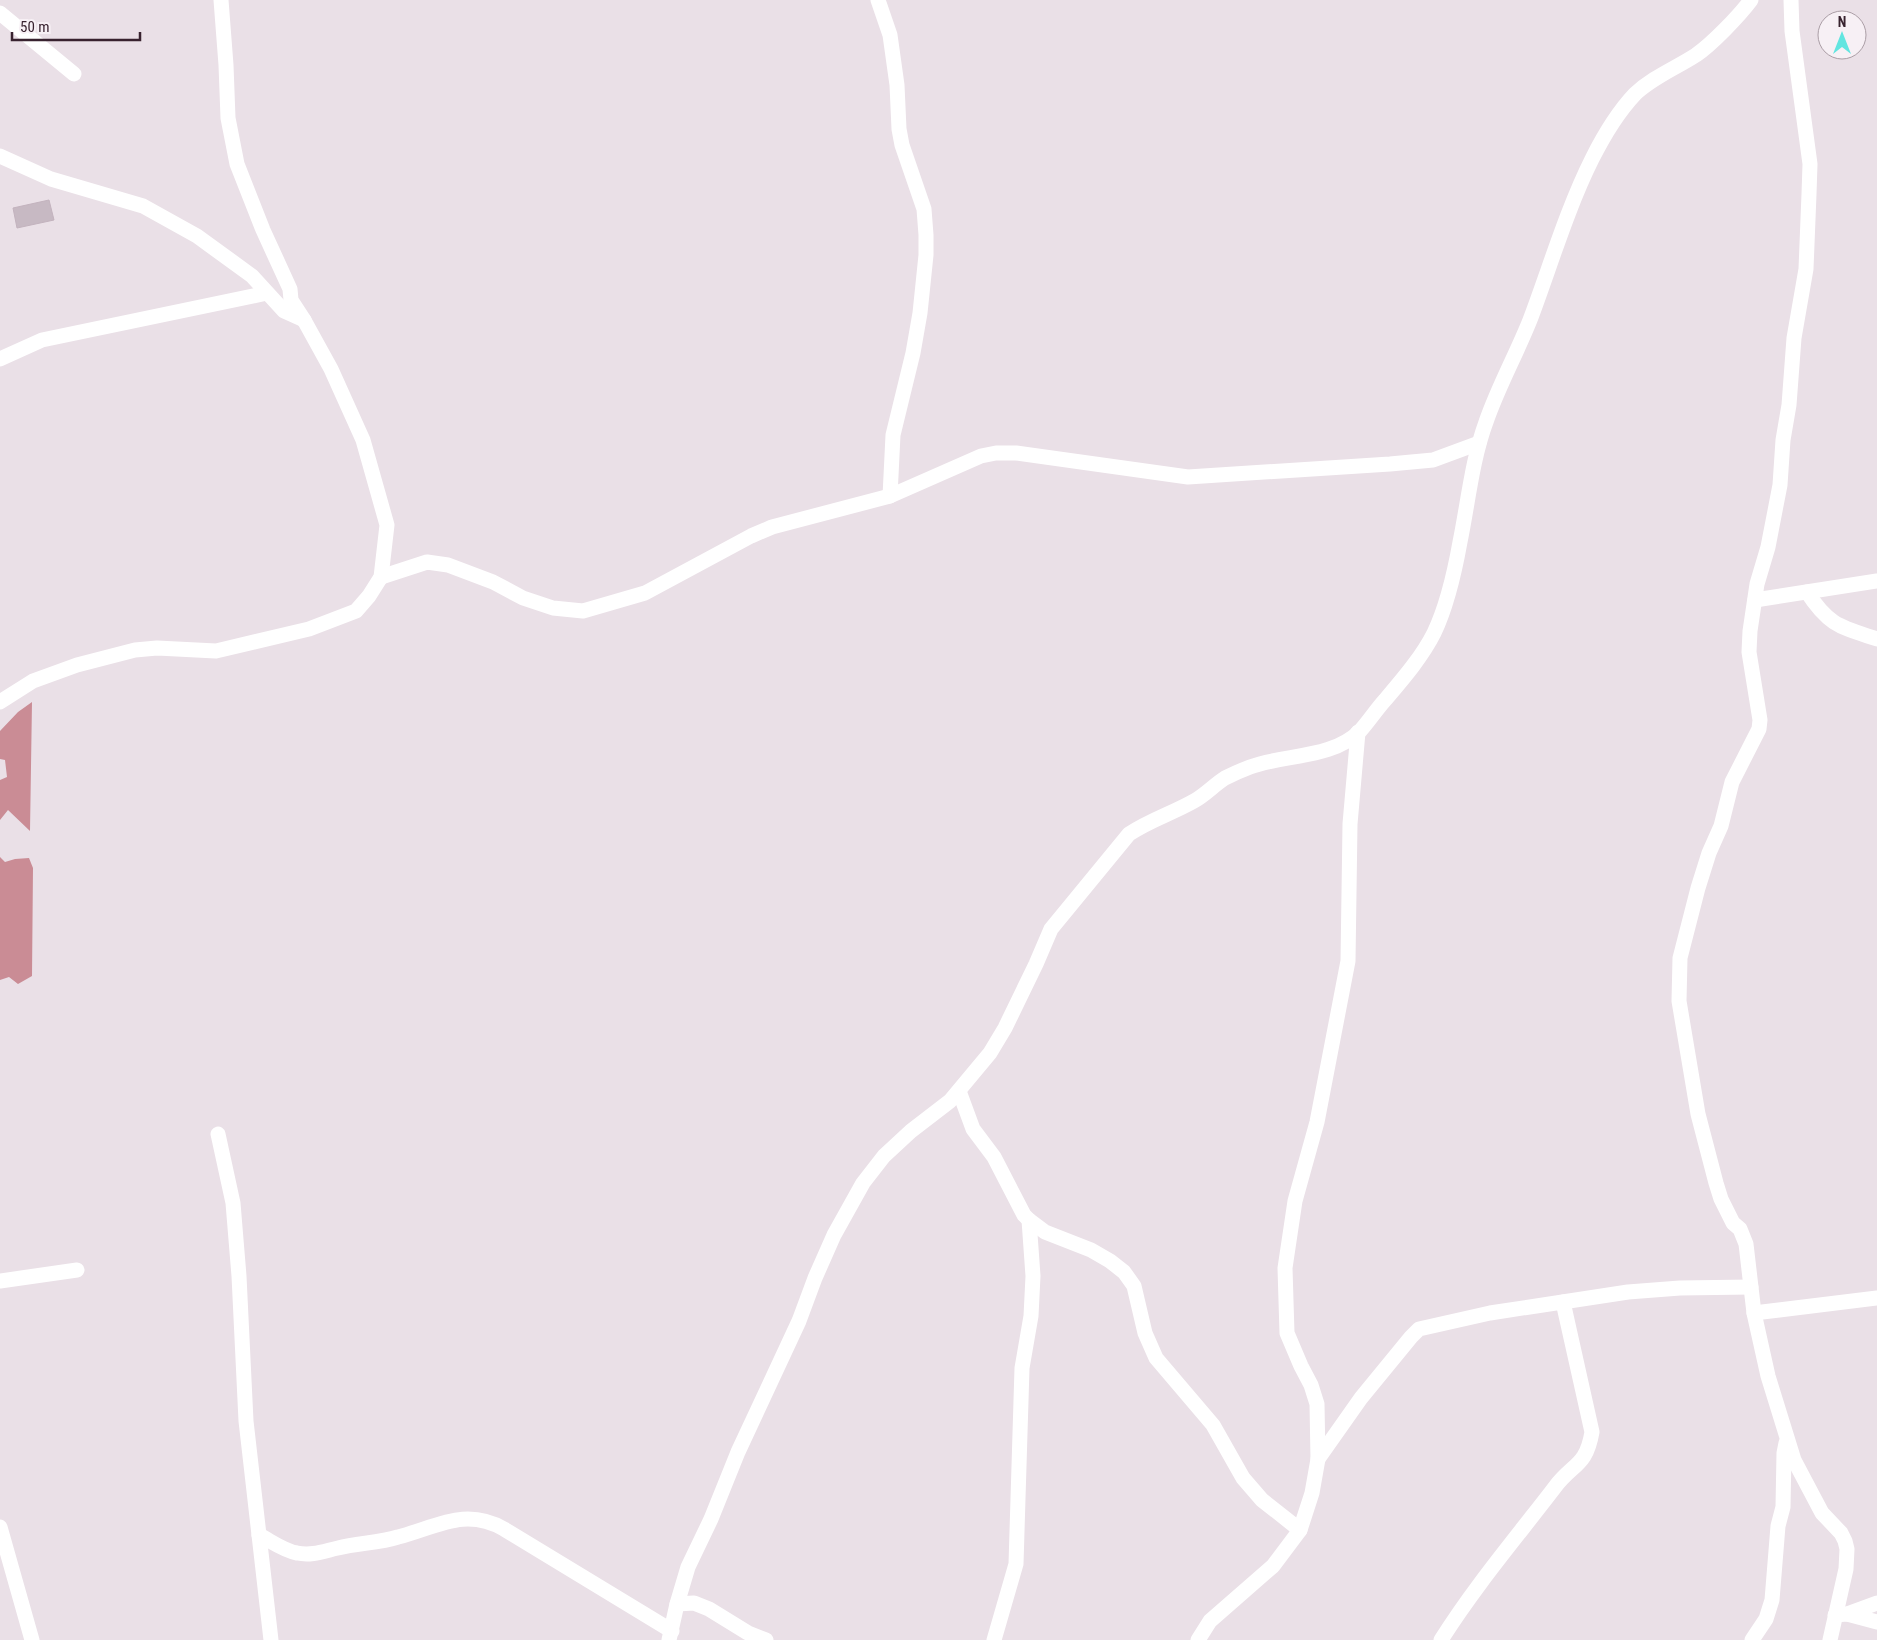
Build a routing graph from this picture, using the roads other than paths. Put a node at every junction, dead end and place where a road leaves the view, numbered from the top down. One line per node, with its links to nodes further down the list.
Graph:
1 (221, 0): 9 (street)
2 (878, 0): 12 (street)
3 (1751, 0): 11 (street)
4 (1791, 0): 16 (street)
5 (0, 14): 6 (street)
6 (74, 74)
7 (0, 156): 8 (street)
8 (267, 293): 9 (street); 10 (street)
9 (304, 320): 13 (street)
10 (0, 360)
11 (1479, 443): 12 (street); 19 (street)
12 (890, 496): 13 (street)
13 (381, 576): 18 (street)
14 (1877, 581): 15 (street)
15 (1807, 592): 16 (street); 17 (street)
16 (1755, 600): 25 (street)
17 (1877, 639)
18 (0, 702)
19 (1358, 732): 20 (street); 30 (street)
20 (959, 1091): 22 (street); 35 (street)
21 (218, 1134): 33 (street)
22 (1028, 1220): 32 (street); 42 (street)
23 (77, 1270): 24 (street)
24 (0, 1281)
25 (1751, 1287): 27 (street); 28 (street)
26 (1877, 1298): 28 (street)
27 (1563, 1302): 30 (street); 44 (street)
28 (1754, 1313): 29 (street)
29 (1787, 1438): 36 (street); 45 (street)
30 (1318, 1460): 32 (street)
31 (0, 1527): 39 (street)
32 (1300, 1530): 43 (street)
33 (259, 1535): 38 (street); 40 (street)
34 (1877, 1603): 36 (street)
35 (677, 1604): 38 (street); 41 (street)
36 (1841, 1614): 37 (street); 46 (street)
37 (1877, 1622)
38 (671, 1636)
39 (32, 1640)
40 (271, 1640)
41 (766, 1640)
42 (994, 1640)
43 (1198, 1640)
44 (1441, 1640)
45 (1752, 1640)
46 (1830, 1640)

